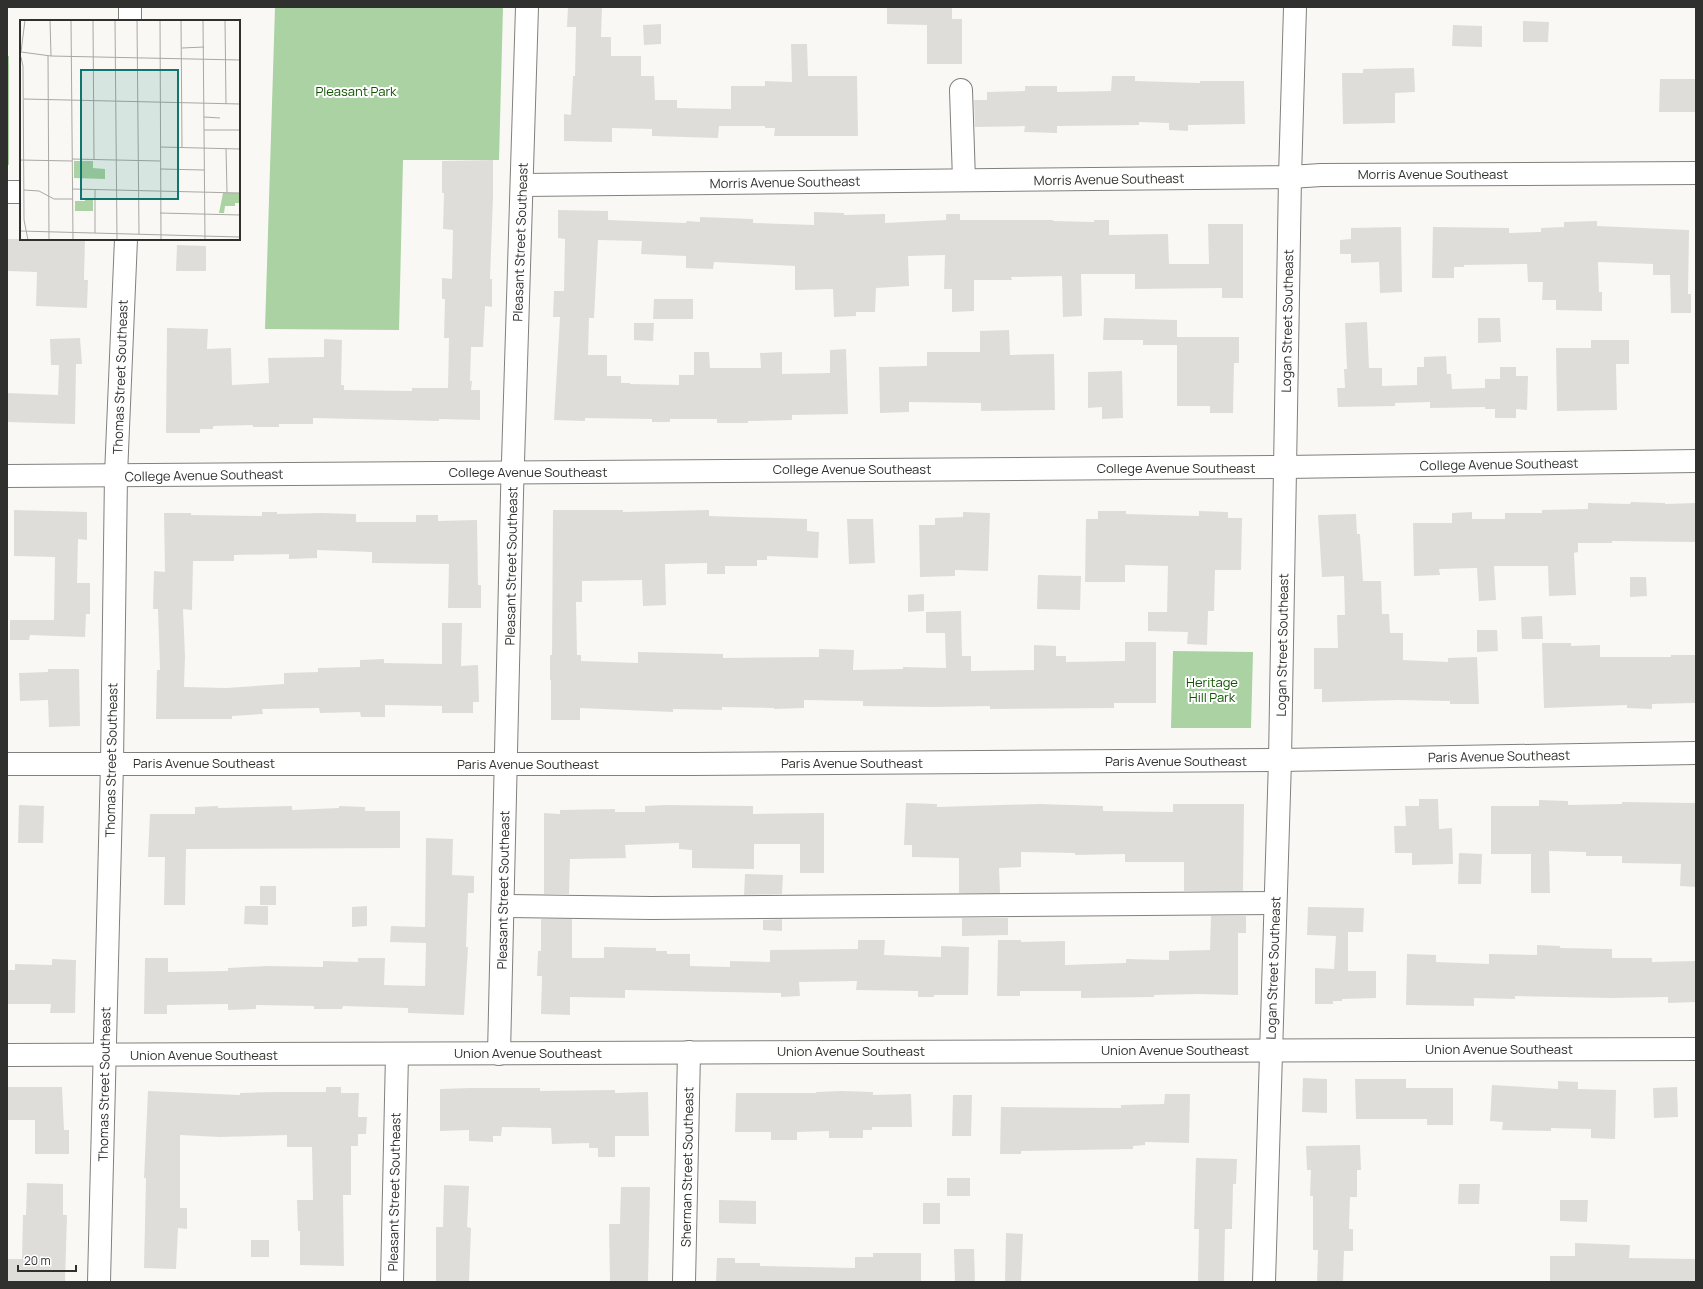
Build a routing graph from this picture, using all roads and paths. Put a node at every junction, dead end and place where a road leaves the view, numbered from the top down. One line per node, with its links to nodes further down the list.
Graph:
1 (130, 7): 4 (street)
2 (527, 7): 9 (street, Pleasant Street Southeast)
3 (1295, 7): 7 (street, Logan Street Southeast)
4 (130, 20)
5 (961, 90): 8 (street)
6 (1696, 173): 7 (street, Morris Avenue Southeast)
7 (1290, 177): 8 (street, Morris Avenue Southeast); 14 (street, Logan Street Southeast)
8 (964, 180): 9 (street, Morris Avenue Southeast)
9 (522, 185): 15 (street, Pleasant Street Southeast)
10 (7, 192): 11 (street)
11 (20, 192)
12 (126, 240): 16 (street, Thomas Street Southeast)
13 (1696, 461): 14 (street, College Avenue Southeast)
14 (1285, 467): 15 (street, College Avenue Southeast); 19 (street, Logan Street Southeast)
15 (513, 472): 16 (street, College Avenue Southeast); 22 (street, Pleasant Street Southeast)
16 (116, 475): 17 (street, College Avenue Southeast); 20 (street, Thomas Street Southeast)
17 (7, 476)
18 (1696, 753): 19 (street, Paris Avenue Southeast)
19 (1280, 760): 22 (street, Paris Avenue Southeast); 23 (street, Logan Street Southeast)
20 (112, 763): 21 (street, Paris Avenue Southeast); 22 (street, Paris Avenue Southeast); 31 (street, Thomas Street Southeast)
21 (7, 764)
22 (507, 765): 24 (street, Pleasant Street Southeast)
23 (1275, 903): 24 (street); 26 (street, Logan Street Southeast)
24 (503, 906): 30 (street, Pleasant Street Southeast)
25 (1696, 1049): 26 (street, Union Avenue Southeast)
26 (1270, 1050): 27 (street, Union Avenue Southeast); 35 (street, Logan Street Southeast)
27 (689, 1052): 30 (street, Union Avenue Southeast); 34 (street, Sherman Street Southeast)
28 (7, 1054): 31 (street, Union Avenue Southeast)
29 (397, 1054): 30 (street, Union Avenue Southeast); 31 (street, Union Avenue Southeast); 33 (street, Pleasant Street Southeast)
30 (500, 1054)
31 (105, 1055): 32 (street, Thomas Street Southeast)
32 (99, 1282)
33 (392, 1282)
34 (684, 1282)
35 (1264, 1282)

